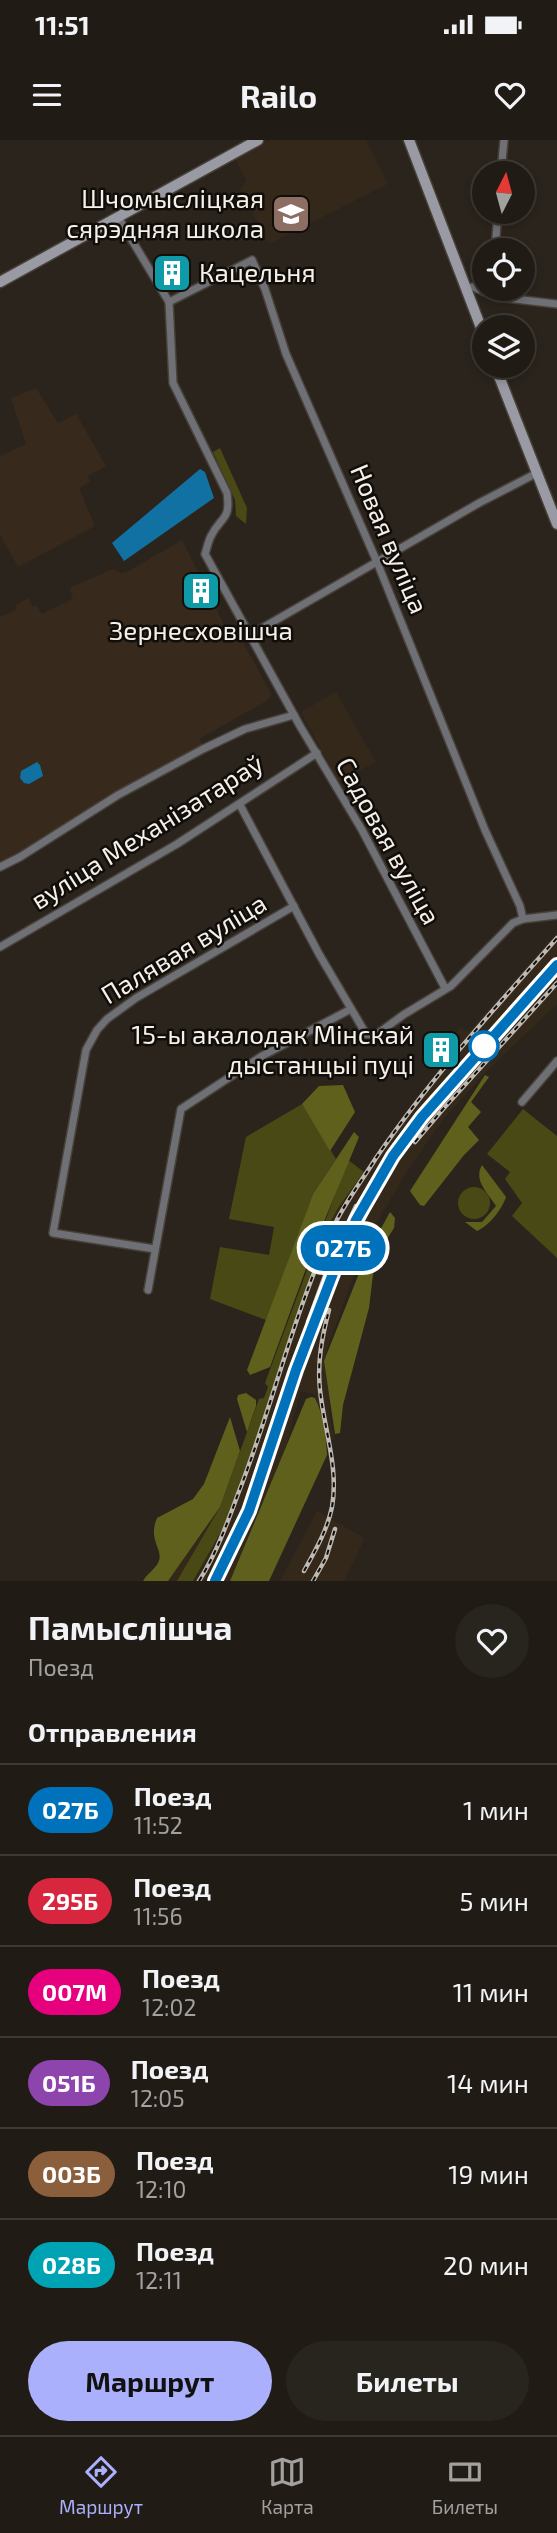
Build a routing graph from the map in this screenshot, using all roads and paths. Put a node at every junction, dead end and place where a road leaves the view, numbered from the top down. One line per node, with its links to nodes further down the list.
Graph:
1 (258, 140): 5 (street)
2 (409, 140): 7 (street)
3 (504, 140): 4 (street)
4 (502, 161)
5 (118, 217): 6 (street); 8 (street)
6 (0, 282)
7 (466, 288): 9 (street); 10 (street)
8 (169, 302): 14 (street, Новая вуліца); 15 (street, Садовая вуліца)
9 (557, 304)
10 (476, 315)
11 (500, 378): 12 (street)
12 (537, 473): 13 (street); 14 (street)
13 (557, 524)
14 (377, 562): 15 (street); 22 (street, Новая вуліца)
15 (250, 635): 16 (street, Садовая вуліца)
16 (294, 715): 17 (street, Садовая вуліца); 19 (street)
17 (317, 753): 18 (street, вуліца Механізатараў); 24 (street, Садовая вуліца)
18 (240, 805): 20 (street); 23 (street, вуліца Механізатараў)
19 (0, 867)
20 (294, 906): 25 (street); 28 (street, Палявая вуліца)
21 (557, 915): 22 (street)
22 (523, 919): 24 (street)
23 (0, 947)
24 (445, 988): 25 (street)
25 (351, 1009): 28 (street)
26 (557, 1061): 27 (street)
27 (522, 1102)
28 (155, 1249): 29 (street)
29 (148, 1290)

